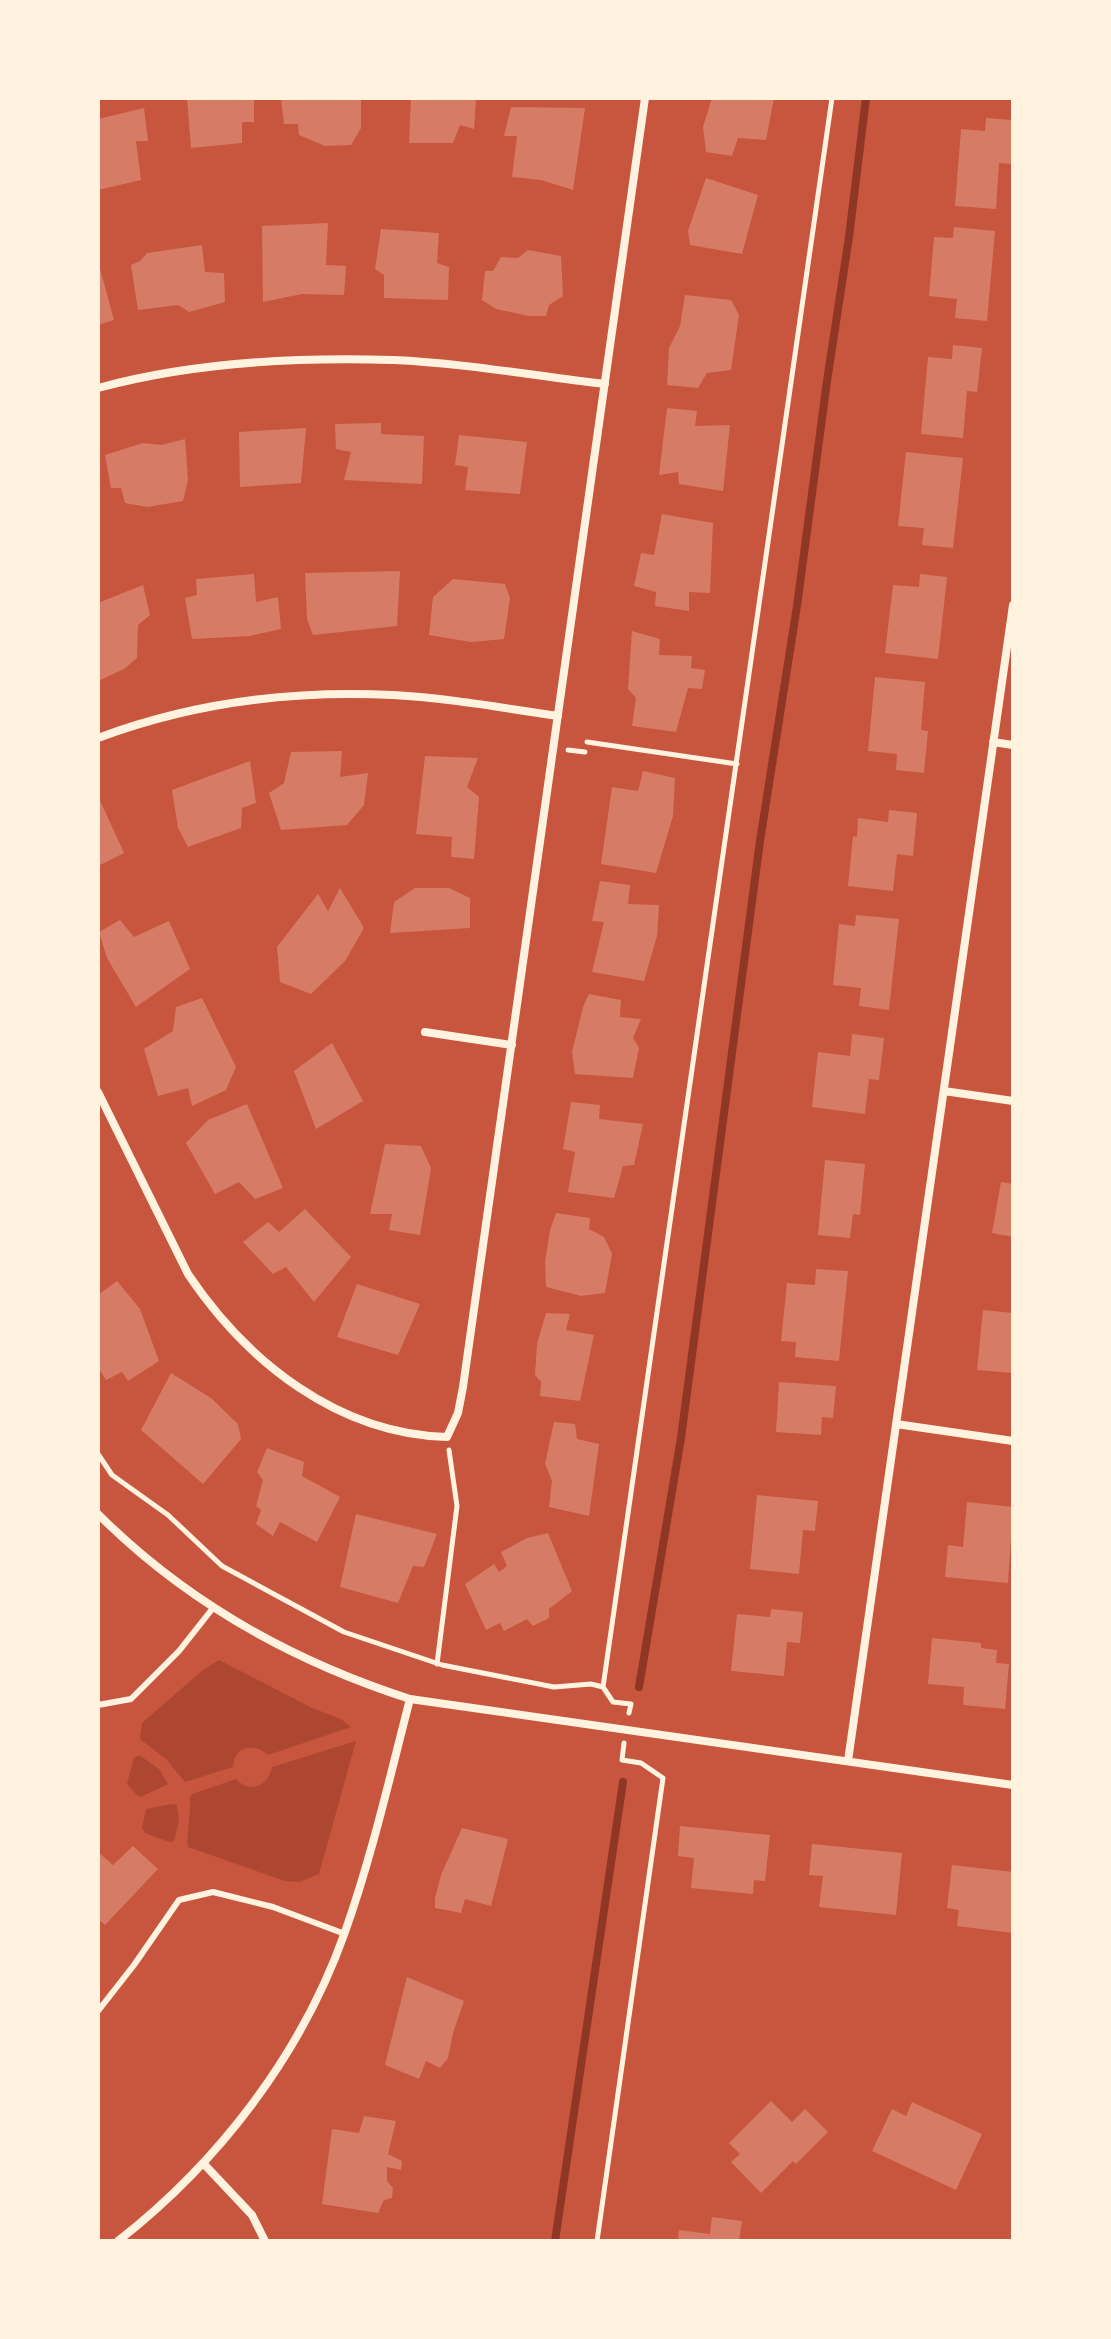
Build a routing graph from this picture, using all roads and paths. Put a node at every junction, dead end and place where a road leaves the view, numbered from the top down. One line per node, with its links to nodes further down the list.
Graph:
1 (645, 98): 3 (street)
2 (832, 98): 13 (path)
3 (605, 384): 4 (street); 6 (street)
4 (98, 388)
5 (1013, 605): 9 (street)
6 (558, 716): 7 (street); 15 (street)
7 (98, 738)
8 (587, 742): 13 (path)
9 (993, 742): 10 (street); 16 (street)
10 (1013, 745)
11 (572, 750): 12 (path)
12 (585, 752)
13 (737, 764): 26 (path)
14 (425, 1032): 15 (street)
15 (512, 1045): 20 (street)
16 (944, 1091): 18 (street); 19 (street)
17 (98, 1092): 20 (street)
18 (1013, 1101)
19 (896, 1424): 21 (street); 31 (street)
20 (447, 1437): 25 (path)
21 (1013, 1441)
22 (98, 1454): 25 (path)
23 (98, 1514): 24 (street)
24 (213, 1608): 27 (street); 29 (lane)
25 (437, 1664): 26 (path)
26 (603, 1687): 28 (path)
27 (410, 1699): 31 (street); 33 (street)
28 (631, 1704)
29 (98, 1705)
30 (622, 1760): 38 (path)
31 (848, 1761): 32 (street)
32 (1013, 1785)
33 (345, 1934): 34 (lane); 35 (street)
34 (98, 2011)
35 (203, 2163): 36 (street); 37 (street)
36 (118, 2241)
37 (265, 2241)
38 (597, 2241)

